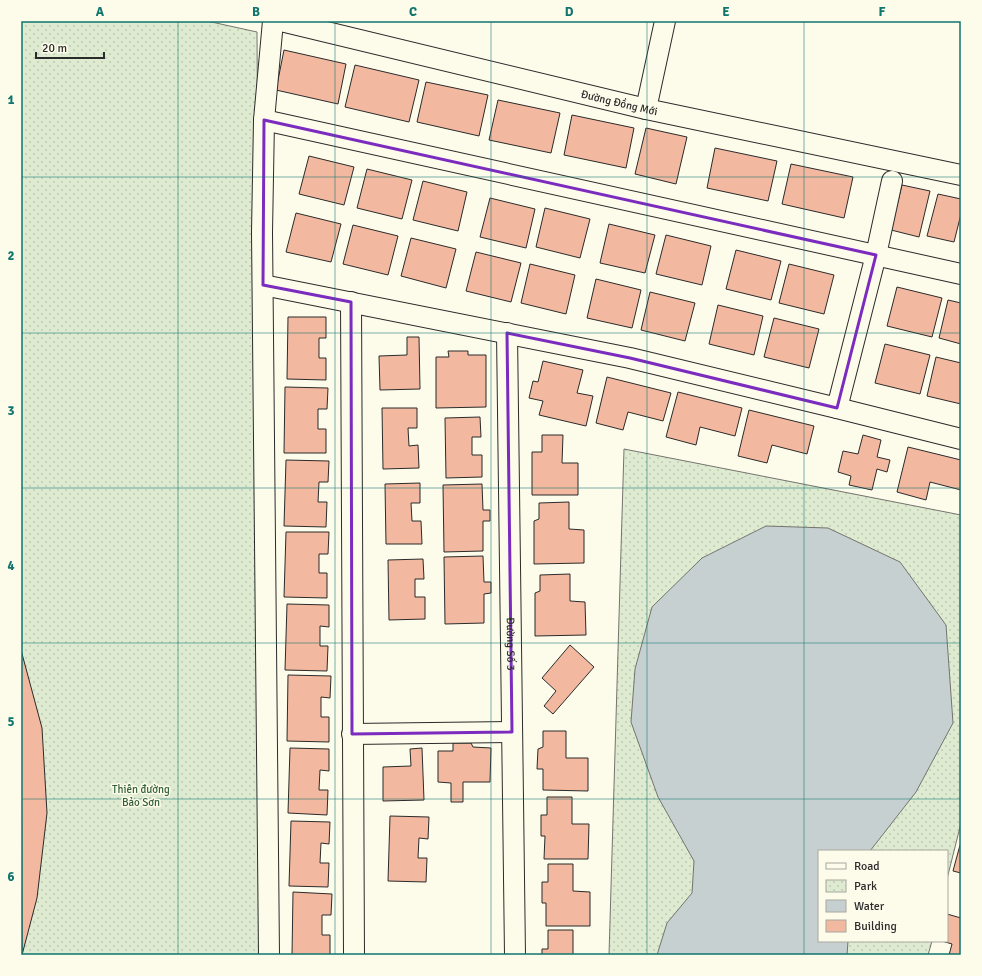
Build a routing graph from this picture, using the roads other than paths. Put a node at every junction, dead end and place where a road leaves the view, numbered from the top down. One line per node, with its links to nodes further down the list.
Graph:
1 (273, 21): 5 (street)
2 (281, 21): 4 (street, Đường Đồng Mới)
3 (665, 21): 4 (street)
4 (646, 109): 6 (street, Đường Đồng Mới)
5 (264, 120): 8 (street); 10 (street)
6 (961, 175)
7 (892, 181): 8 (street)
8 (876, 255): 9 (street); 13 (street)
9 (961, 274)
10 (263, 285): 11 (street); 17 (street)
11 (351, 302): 12 (street); 16 (street)
12 (507, 333): 13 (street); 15 (street, Đường Số 3)
13 (838, 408): 14 (street)
14 (961, 440)
15 (512, 732): 16 (street); 19 (street, Đường Số 3)
16 (352, 734): 18 (street)
17 (269, 955)
18 (354, 955)
19 (516, 955)

